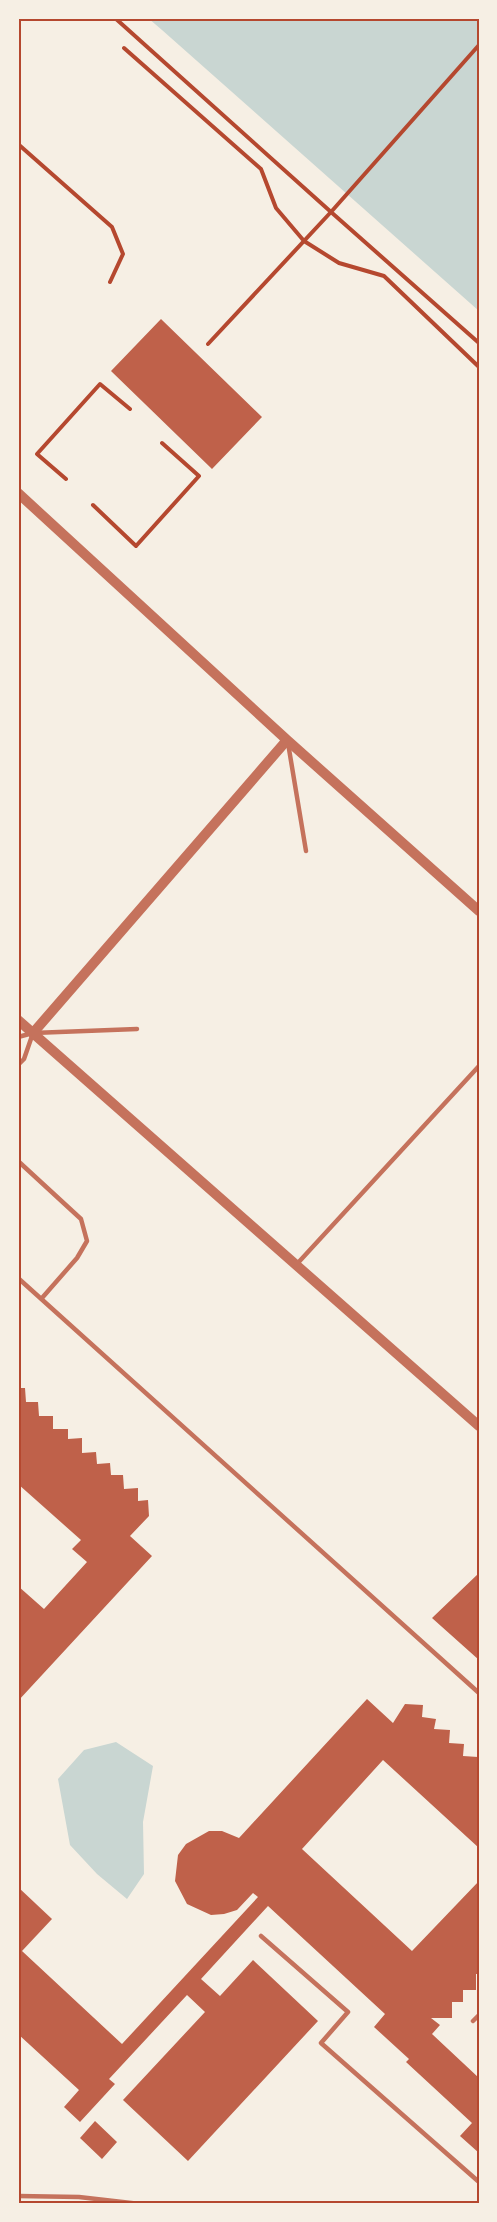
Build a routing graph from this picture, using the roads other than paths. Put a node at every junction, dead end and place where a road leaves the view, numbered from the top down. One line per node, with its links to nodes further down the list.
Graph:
1 (18, 493): 2 (street)
2 (287, 740): 3 (lane); 4 (street); 7 (street)
3 (306, 851)
4 (479, 911)
5 (18, 1020): 7 (street)
6 (137, 1029): 7 (lane)
7 (33, 1033): 8 (lane); 9 (lane); 12 (street)
8 (18, 1037)
9 (18, 1065)
10 (479, 1066): 12 (lane)
11 (18, 1161): 14 (lane)
12 (296, 1265): 15 (street)
13 (18, 1278): 14 (lane)
14 (42, 1298): 16 (lane)
15 (479, 1426)
16 (479, 1693)
17 (261, 1936): 20 (lane)
18 (479, 2015): 19 (lane)
19 (473, 2021)
20 (479, 2182)
21 (18, 2196): 22 (lane)
22 (140, 2204)

